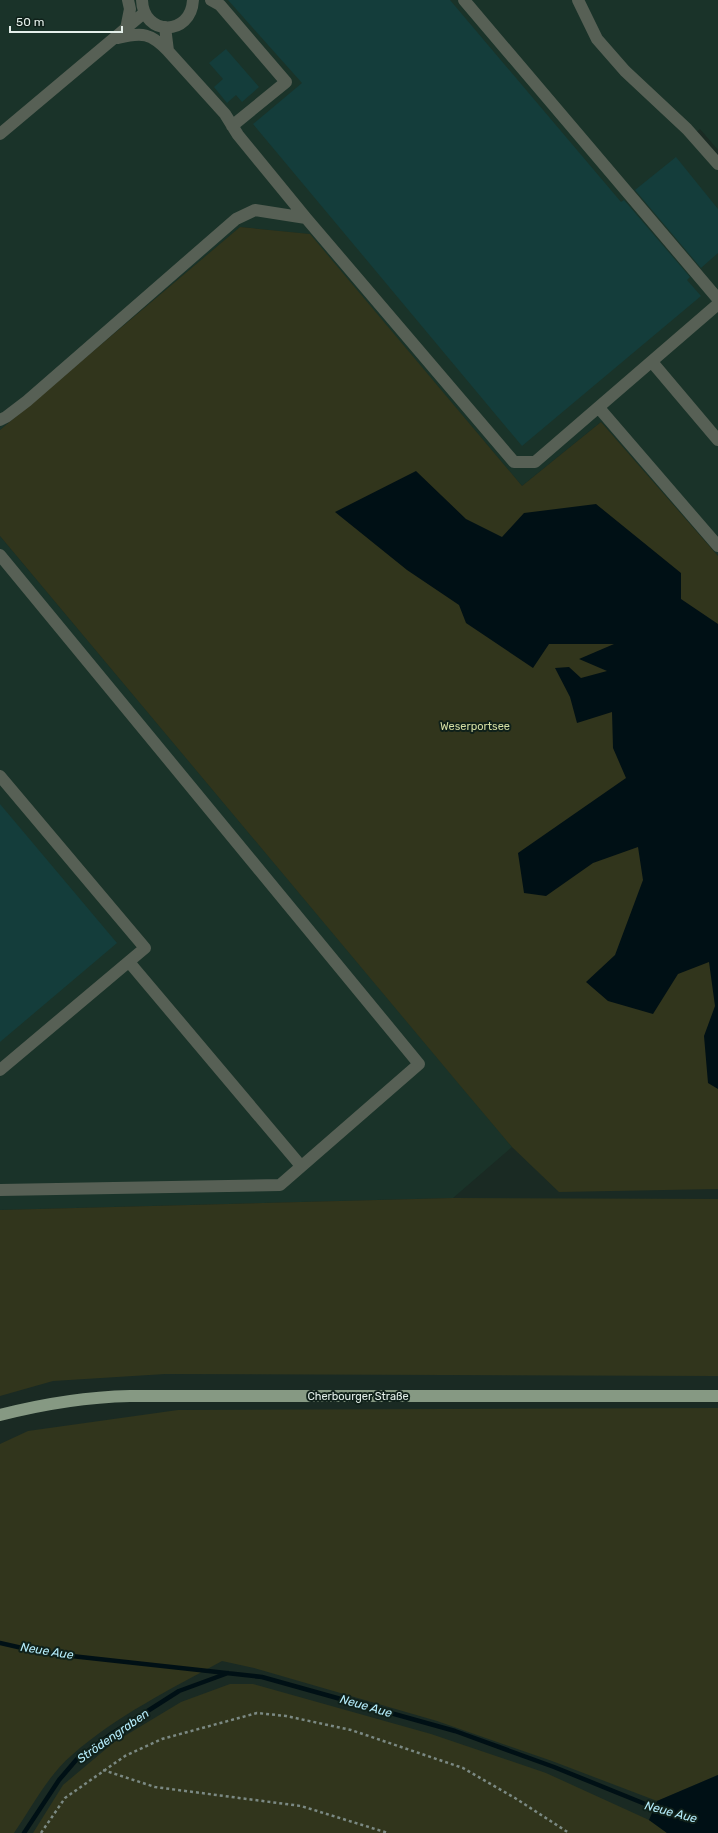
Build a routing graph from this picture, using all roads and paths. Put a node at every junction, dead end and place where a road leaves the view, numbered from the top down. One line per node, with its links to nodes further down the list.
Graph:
1 (128, 0): 9 (lane)
2 (142, 0): 7 (lane)
3 (193, 0): 8 (lane)
4 (211, 0): 12 (lane)
5 (464, 0): 16 (lane)
6 (578, 0): 14 (lane)
7 (144, 13): 8 (lane); 9 (lane)
8 (165, 27): 11 (lane)
9 (126, 29): 10 (lane)
10 (114, 38): 11 (lane); 13 (lane)
11 (168, 51): 12 (lane)
12 (232, 126): 15 (lane)
13 (0, 134)
14 (718, 164)
15 (306, 218): 19 (lane); 20 (lane)
16 (718, 299)
17 (718, 304): 18 (lane)
18 (652, 362): 19 (lane); 21 (lane)
19 (599, 408): 22 (lane)
20 (0, 420)
21 (718, 440)
22 (718, 546)
23 (0, 555): 27 (lane)
24 (0, 776): 25 (lane)
25 (129, 962): 26 (lane); 27 (lane)
26 (0, 1070)
27 (301, 1166): 28 (lane)
28 (0, 1190)
29 (718, 1396): 30 (main road, Cherbourger Straße)
30 (0, 1415)
31 (103, 1770): 32 (path); 33 (path); 34 (path)
32 (41, 1833)
33 (388, 1833)
34 (569, 1833)

